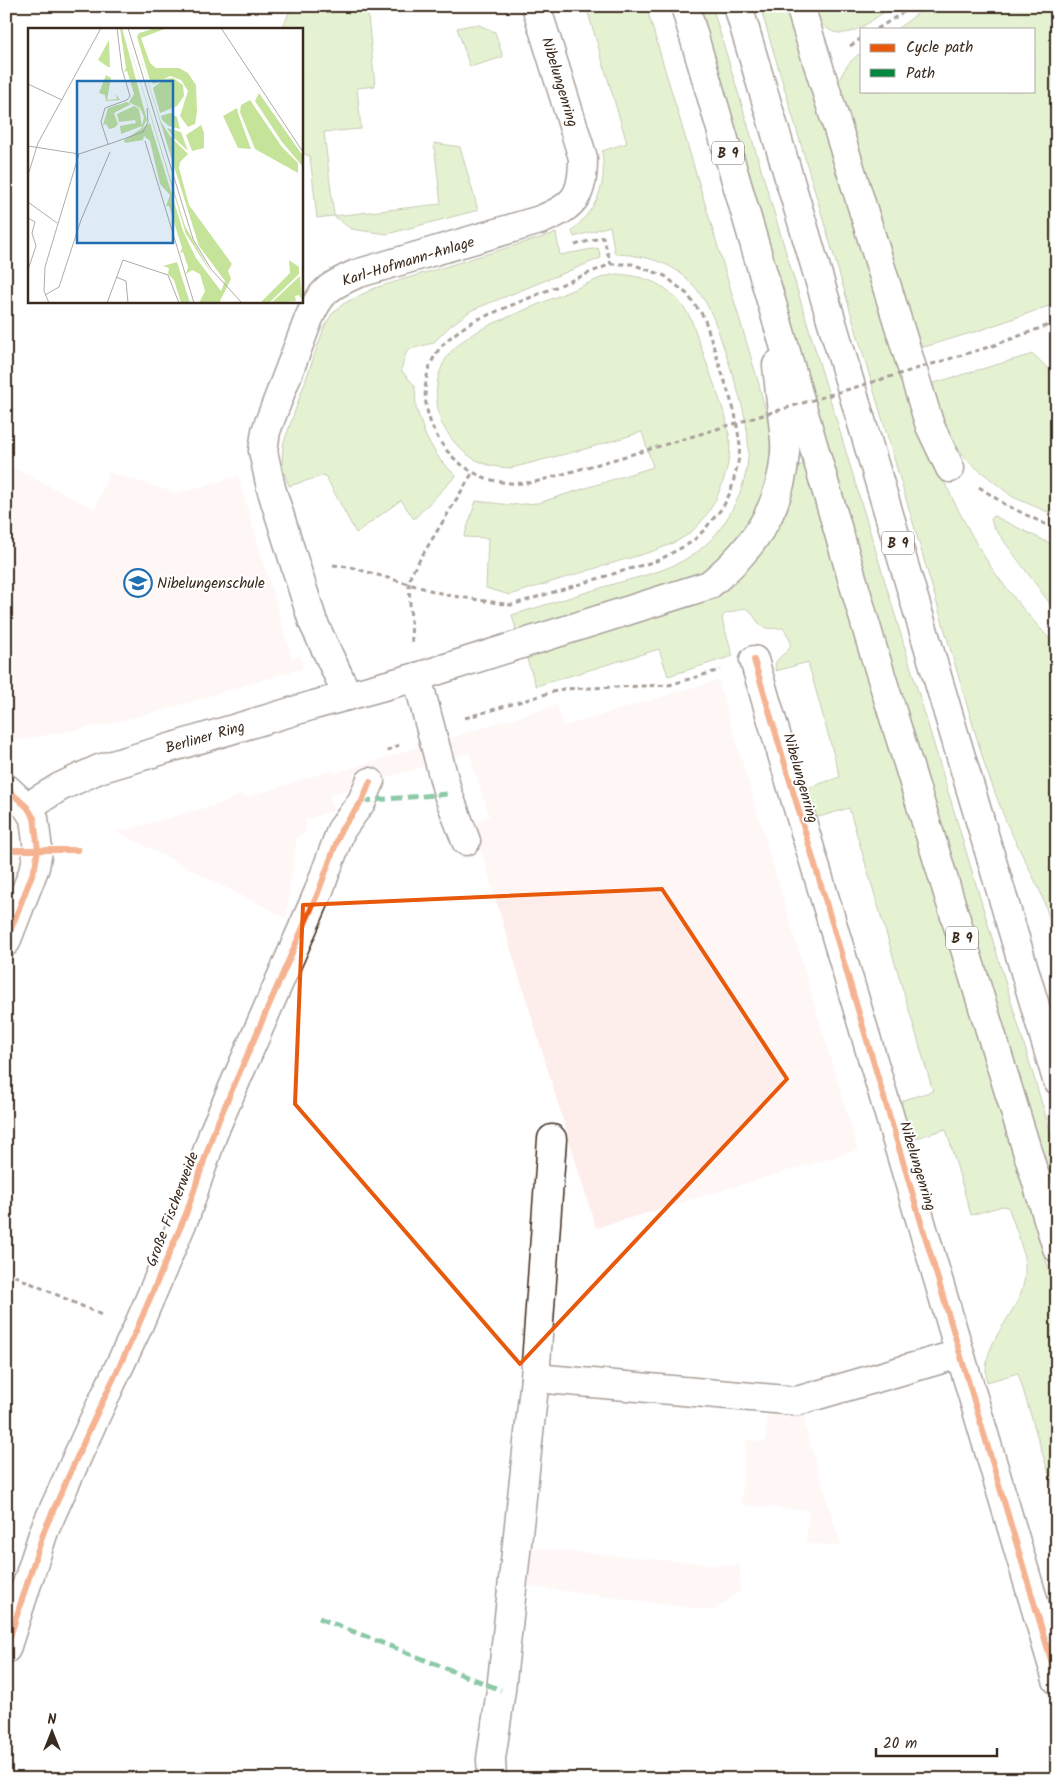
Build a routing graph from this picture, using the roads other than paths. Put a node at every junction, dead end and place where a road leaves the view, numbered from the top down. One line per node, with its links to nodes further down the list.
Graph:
1 (536, 6): 5 (main road, Nibelungenring)
2 (685, 6): 6 (main road, B 9)
3 (738, 6): 16 (main road, B 9)
4 (800, 6): 7 (main road)
5 (583, 158): 10 (main road, Karl-Hofmann-Anlage)
6 (771, 299): 9 (main road, Berliner Ring); 18 (main road, B 9)
7 (950, 468)
8 (754, 660): 19 (main road, Nibelungenring)
9 (417, 677): 10 (main road, Berliner Ring); 14 (main road)
10 (348, 696): 13 (main road, Berliner Ring)
11 (370, 782): 21 (main road, Große Fischerweide)
12 (6, 788): 13 (main road)
13 (27, 807): 15 (main road)
14 (466, 841)
15 (6, 942)
16 (1057, 1080)
17 (552, 1139): 20 (main road)
18 (1057, 1248)
19 (959, 1354): 20 (main road); 22 (main road, Nibelungenring)
20 (535, 1378): 23 (main road)
21 (6, 1649)
22 (1057, 1680)
23 (492, 1779)

